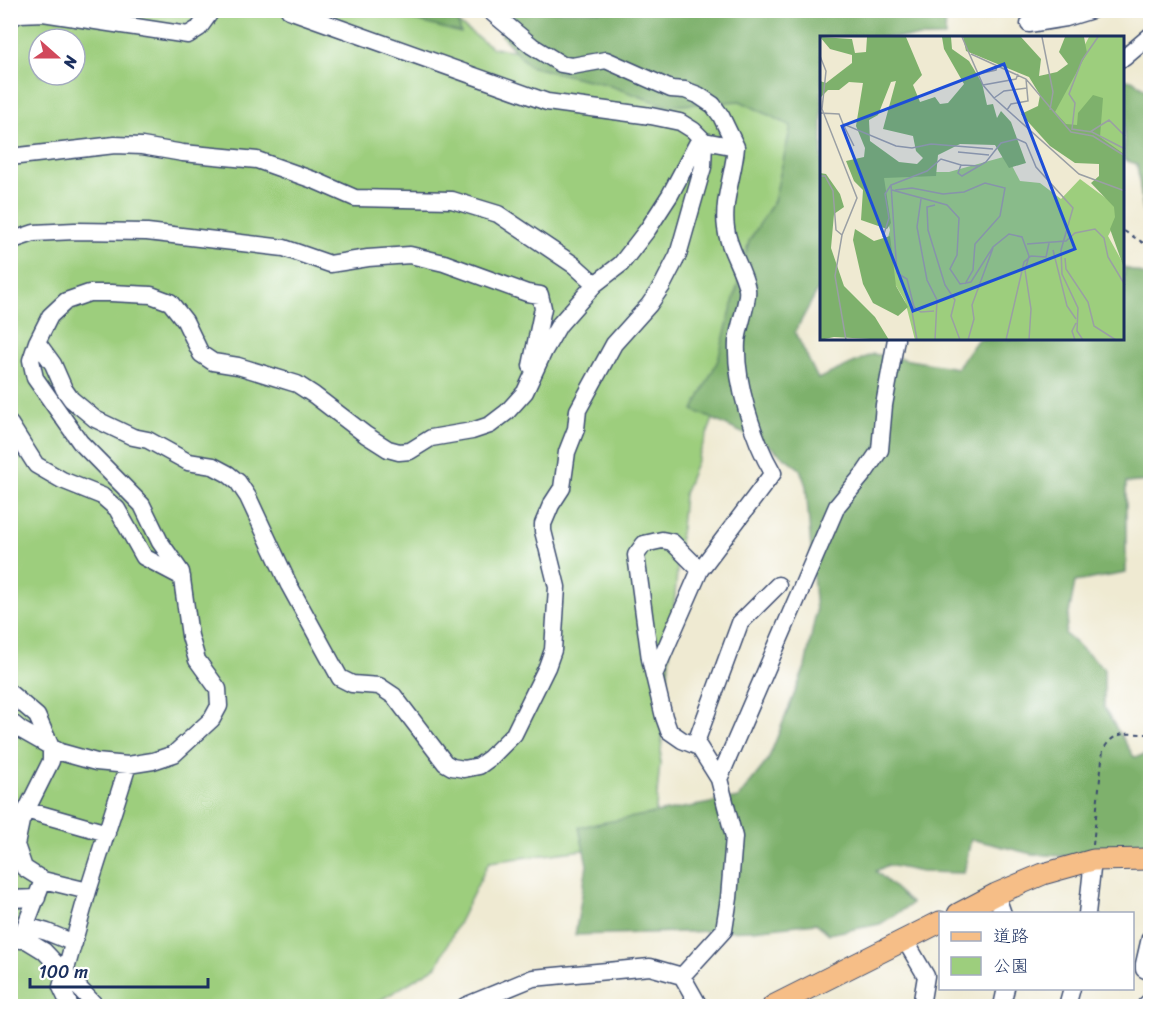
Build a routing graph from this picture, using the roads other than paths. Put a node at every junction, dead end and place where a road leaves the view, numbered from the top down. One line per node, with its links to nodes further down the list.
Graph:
1 (212, 10): 5 (street)
2 (289, 10): 10 (street)
3 (489, 10): 11 (street)
4 (1092, 10): 7 (street)
5 (42, 12): 6 (street)
6 (10, 19)
7 (1029, 24)
8 (1150, 36): 9 (street)
9 (1125, 57)
10 (704, 141): 11 (street); 14 (street); 16 (street)
11 (736, 147): 19 (street)
12 (10, 157): 14 (street)
13 (10, 241): 17 (street)
14 (595, 284): 17 (street)
15 (896, 340): 28 (street)
16 (37, 342): 17 (street); 20 (street)
17 (530, 382)
18 (10, 424): 20 (street)
19 (700, 570): 22 (street); 22 (street)
20 (182, 577): 27 (street)
21 (778, 585): 25 (street)
22 (654, 675): 25 (street)
23 (10, 693): 26 (street)
24 (10, 721): 26 (street)
25 (695, 746): 28 (street)
26 (51, 747): 27 (street); 29 (street)
27 (128, 765): 30 (street)
28 (719, 779): 47 (street)
29 (26, 810): 30 (street); 33 (street)
30 (107, 832): 34 (street)
31 (1150, 859): 32 (main road)
32 (1093, 860): 37 (main road); 39 (street)
33 (44, 880): 34 (street); 35 (street)
34 (88, 891): 44 (street)
35 (37, 898): 36 (street); 41 (street)
36 (10, 900)
37 (1000, 904): 38 (main road)
38 (966, 912)
39 (1087, 912)
40 (939, 923): 43 (main road)
41 (19, 935): 44 (street); 46 (street)
42 (1150, 938): 45 (street)
43 (905, 940): 55 (main road); 56 (street)
44 (74, 943): 46 (street)
45 (1150, 972)
46 (65, 974): 51 (street); 52 (street)
47 (682, 976): 53 (street); 54 (street)
48 (1006, 990): 57 (street)
49 (1071, 990): 58 (street)
50 (1150, 1001): 59 (street)
51 (70, 1006)
52 (96, 1006)
53 (465, 1006)
54 (699, 1006)
55 (773, 1006)
56 (921, 1006)
57 (1002, 1006)
58 (1067, 1006)
59 (1145, 1006)

